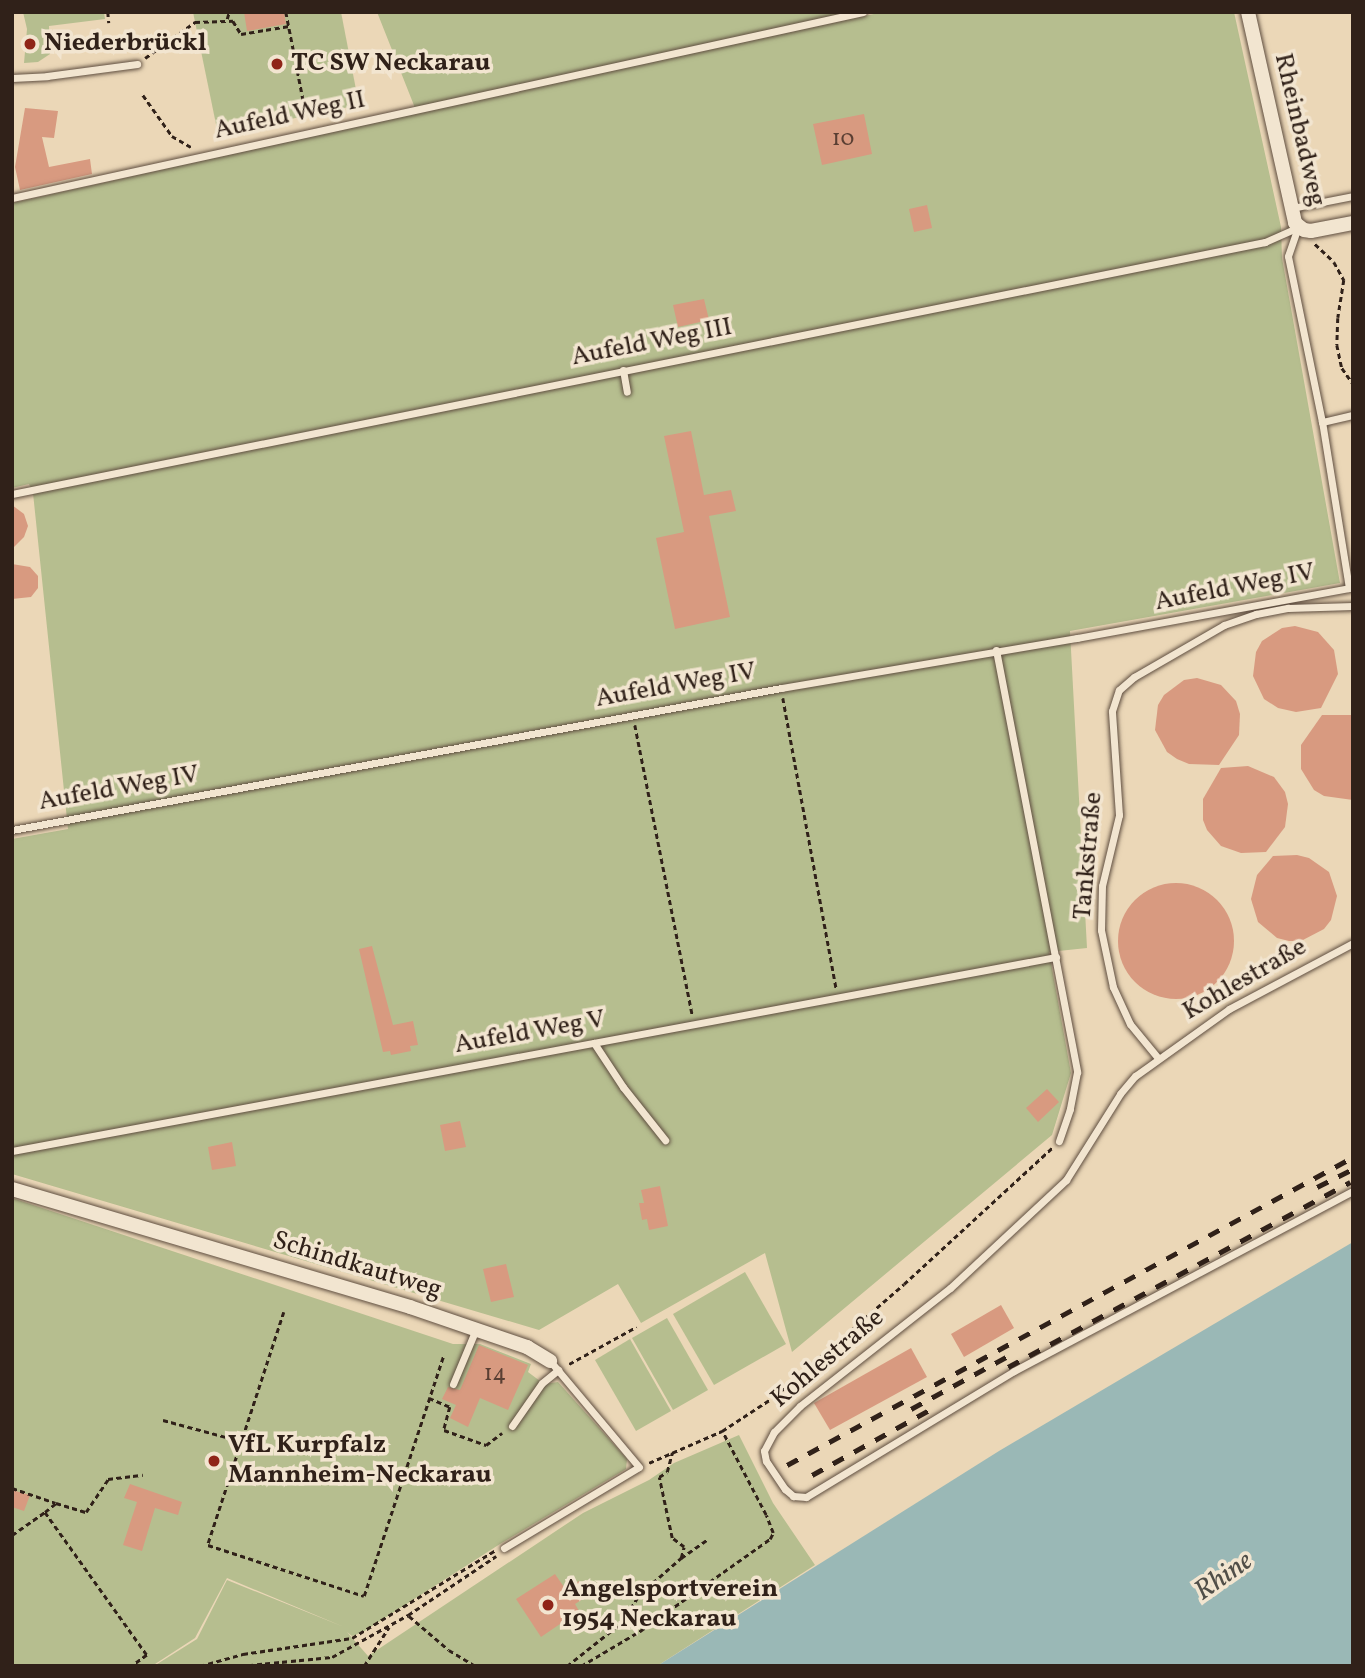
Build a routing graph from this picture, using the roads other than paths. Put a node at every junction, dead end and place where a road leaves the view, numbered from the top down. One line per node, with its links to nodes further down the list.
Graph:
1 (863, 12): 6 (lane, Aufeld Weg II)
2 (1248, 12): 7 (street, Rheinbadweg)
3 (137, 64): 4 (lane)
4 (13, 78)
5 (1353, 196): 7 (lane)
6 (12, 198)
7 (1290, 208): 9 (street, Rheinbadweg)
8 (1353, 223): 9 (street)
9 (1304, 229): 10 (lane, Aufeld Weg III); 13 (lane, Rheinbadweg)
10 (623, 370): 11 (lane); 14 (lane, Aufeld Weg III)
11 (627, 392)
12 (1353, 415): 13 (lane)
13 (1322, 422): 15 (lane, Rheinbadweg)
14 (12, 494)
15 (1349, 588): 17 (lane, Aufeld Weg IV)
16 (1353, 606): 22 (lane, Tankstraße)
17 (996, 650): 18 (lane, Aufeld Weg IV); 20 (lane)
18 (12, 830)
19 (1353, 943): 22 (lane, Kohlestraße)
20 (1056, 957): 21 (lane, Aufeld Weg V); 24 (lane)
21 (594, 1043): 23 (lane); 25 (lane, Aufeld Weg V)
22 (1158, 1058): 27 (lane, Kohlestraße)
23 (665, 1140)
24 (1059, 1141)
25 (12, 1150)
26 (12, 1189): 28 (street, Schindkautweg)
27 (1353, 1191)
28 (476, 1328): 29 (street, Schindkautweg); 30 (lane)
29 (554, 1366): 31 (lane); 32 (lane, Schindkautweg)
30 (453, 1384)
31 (512, 1426)
32 (504, 1548)

